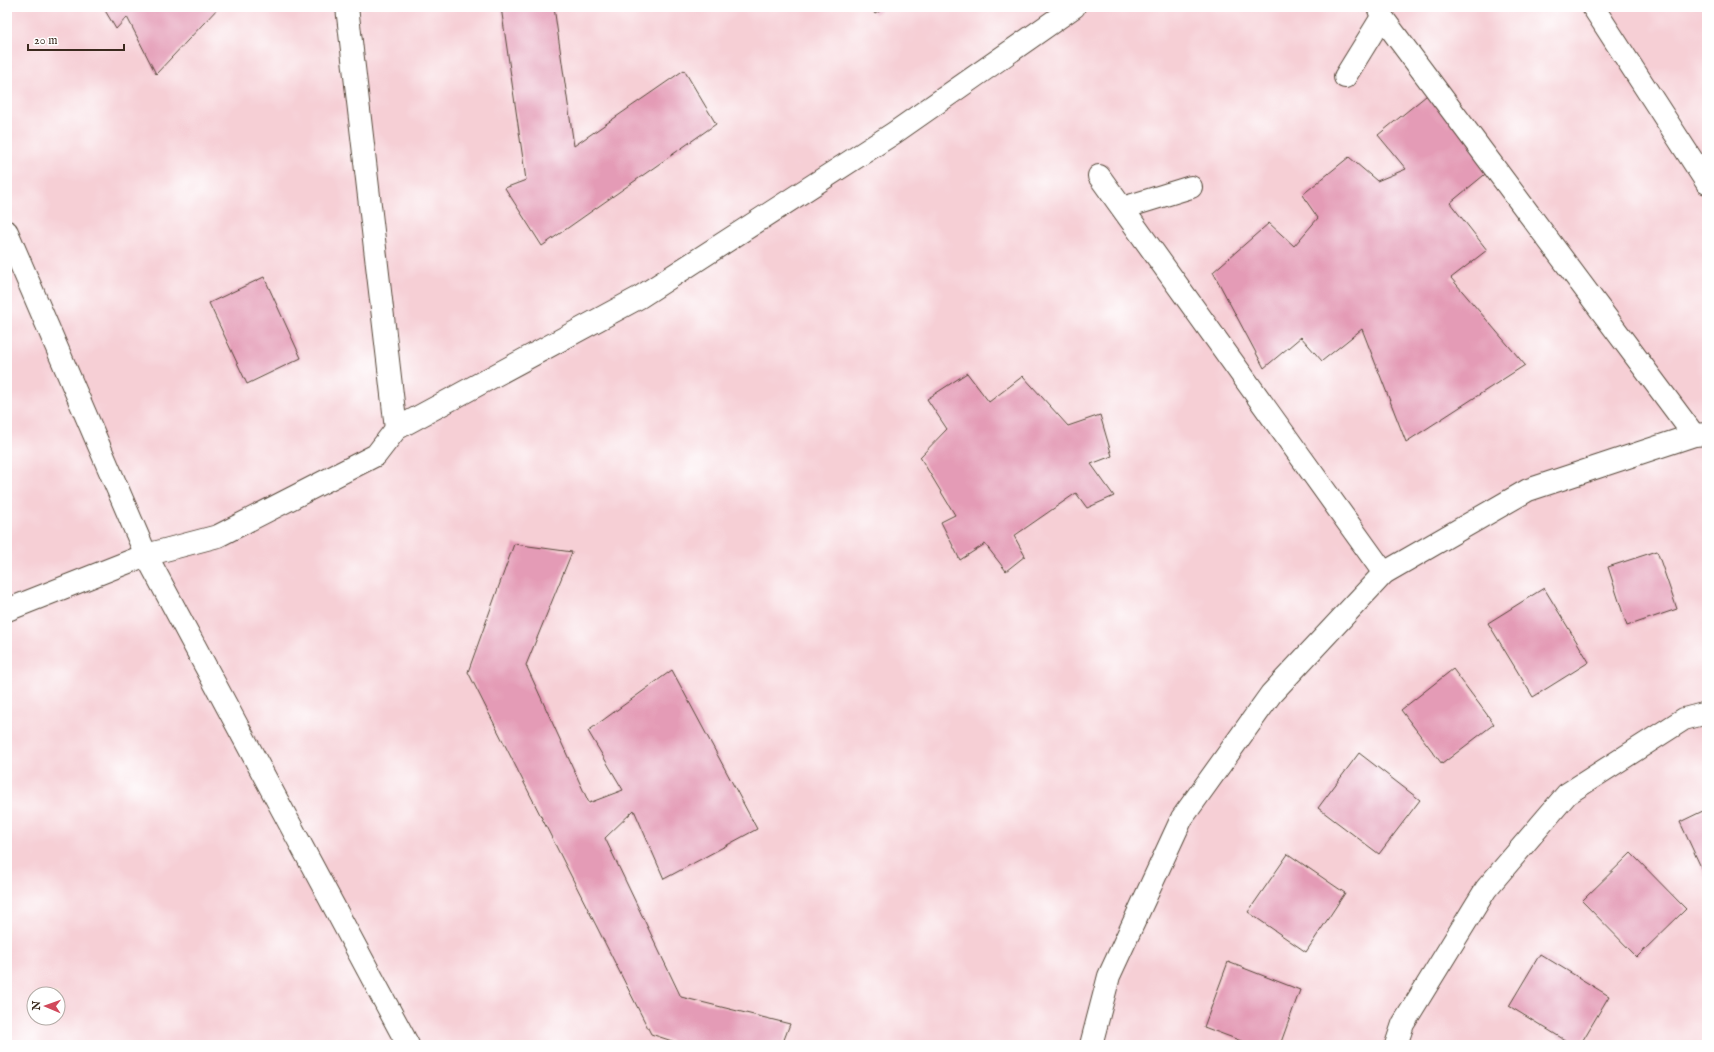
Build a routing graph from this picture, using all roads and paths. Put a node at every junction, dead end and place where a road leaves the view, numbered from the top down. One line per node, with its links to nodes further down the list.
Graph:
1 (347, 7): 11 (street)
2 (1074, 7): 11 (street)
3 (1593, 7): 7 (street)
4 (1380, 12): 5 (street); 12 (street)
5 (1345, 77)
6 (1099, 176): 9 (street)
7 (1707, 183)
8 (1191, 187): 9 (street)
9 (1122, 208): 14 (street)
10 (7, 232): 13 (street)
11 (396, 429): 13 (street)
12 (1700, 435): 14 (street)
13 (146, 555): 15 (street); 17 (street)
14 (1384, 573): 18 (street)
15 (7, 610)
16 (1707, 713): 19 (street)
17 (408, 1045)
18 (1091, 1045)
19 (1396, 1045)

